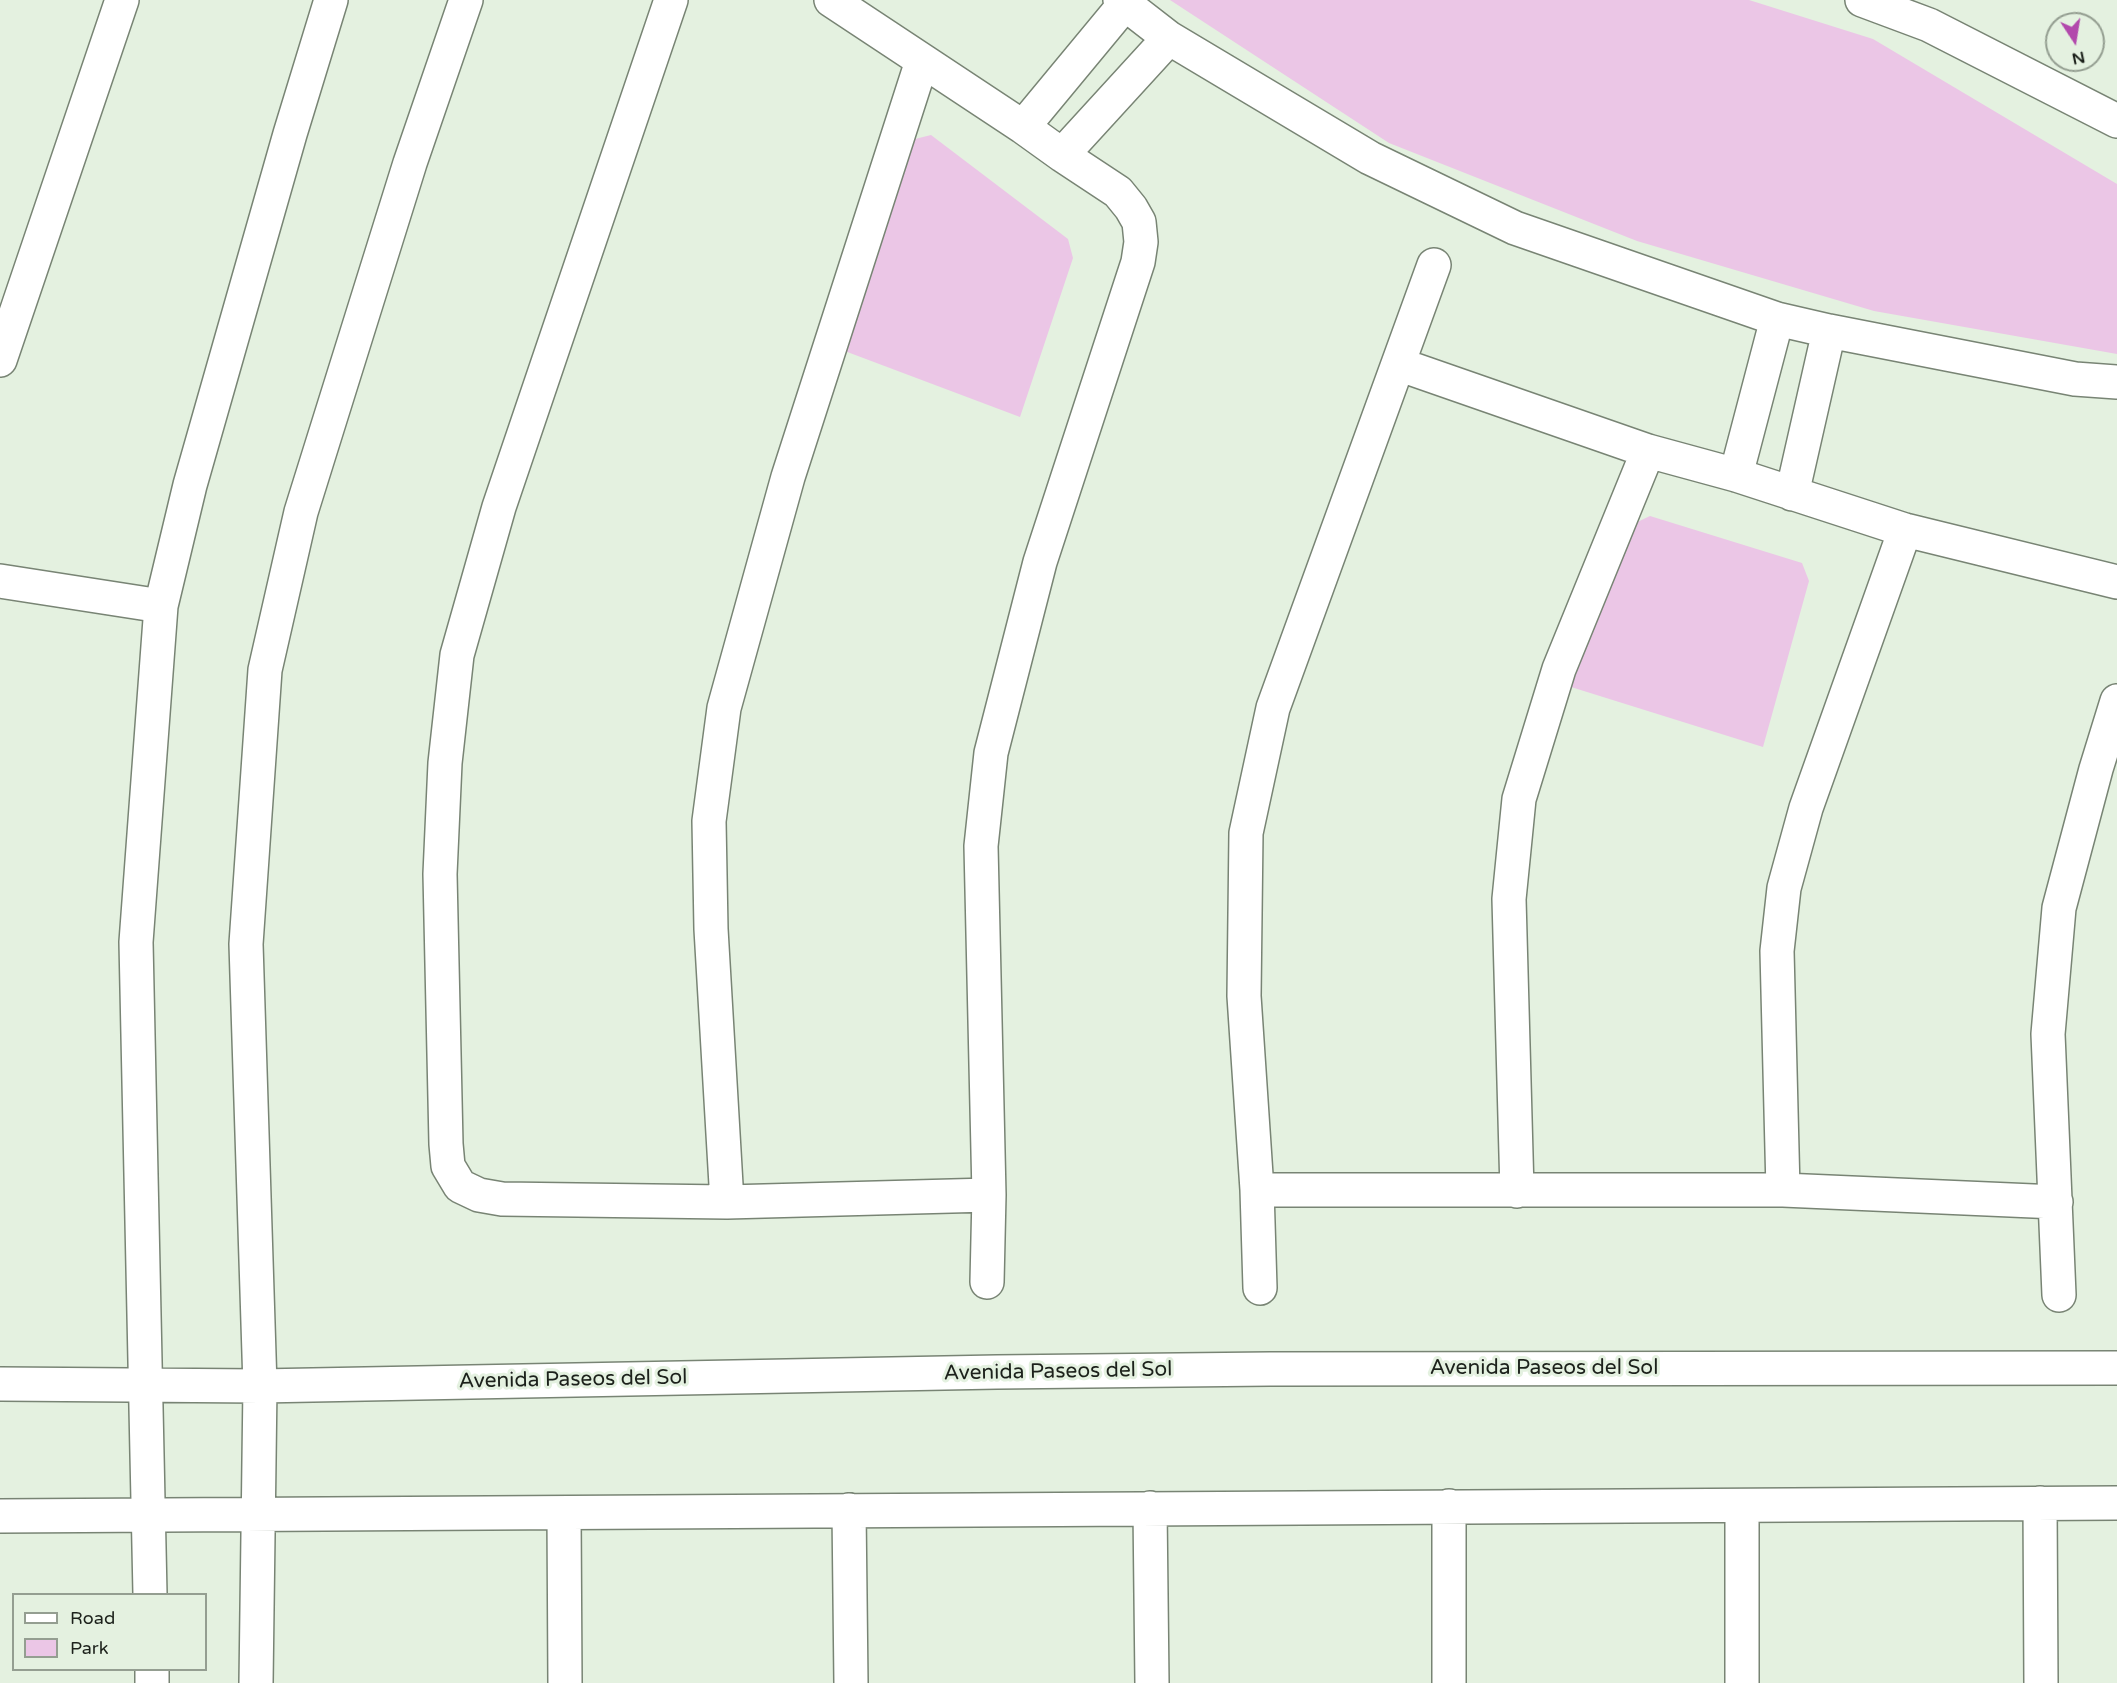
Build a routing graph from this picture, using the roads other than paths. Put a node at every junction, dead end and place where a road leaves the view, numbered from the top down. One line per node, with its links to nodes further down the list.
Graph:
1 (122, 0): 16 (street)
2 (331, 0): 25 (street)
3 (466, 0): 38 (street)
4 (671, 0): 31 (street)
5 (831, 0): 9 (street)
6 (1862, 0): 10 (street)
7 (1122, 2): 8 (street); 11 (street)
8 (1169, 38): 12 (street); 14 (street)
9 (922, 61): 11 (street); 31 (street)
10 (2117, 121)
11 (1023, 127): 12 (street)
12 (1062, 155): 30 (street)
13 (1434, 265): 17 (street)
14 (1777, 319): 15 (street); 20 (street)
15 (1829, 332): 18 (street); 21 (street)
16 (0, 360)
17 (1398, 364): 19 (street); 27 (street)
18 (2117, 382)
19 (1648, 452): 20 (street); 29 (street)
20 (1736, 475): 21 (street)
21 (1792, 494): 22 (street)
22 (1905, 530): 24 (street); 28 (street)
23 (0, 581): 25 (street)
24 (2117, 582)
25 (160, 606): 39 (street)
26 (2117, 701): 32 (street)
27 (1257, 1190): 29 (street); 34 (street)
28 (1783, 1190): 29 (street); 32 (street)
29 (1517, 1191)
30 (989, 1195): 31 (street); 33 (street)
31 (727, 1202)
32 (2056, 1202): 35 (street)
33 (987, 1282)
34 (1260, 1288)
35 (2059, 1295)
36 (2117, 1368): 38 (street, Avenida Paseos del Sol)
37 (0, 1384): 39 (street, Avenida Paseos del Sol)
38 (260, 1386): 39 (street, Avenida Paseos del Sol); 48 (street)
39 (147, 1387): 47 (street)
40 (2040, 1503): 41 (street); 43 (street); 57 (street)
41 (2117, 1503)
42 (1449, 1506): 43 (street); 44 (street); 55 (street)
43 (1742, 1506): 56 (street)
44 (1150, 1508): 45 (street); 54 (street)
45 (849, 1510): 46 (street); 53 (street)
46 (564, 1513): 48 (street); 52 (street)
47 (149, 1515): 48 (street); 49 (street); 50 (street)
48 (258, 1515): 51 (street)
49 (0, 1516)
50 (150, 1593)
51 (256, 1683)
52 (565, 1683)
53 (851, 1683)
54 (1152, 1683)
55 (1449, 1683)
56 (1742, 1683)
57 (2041, 1683)

